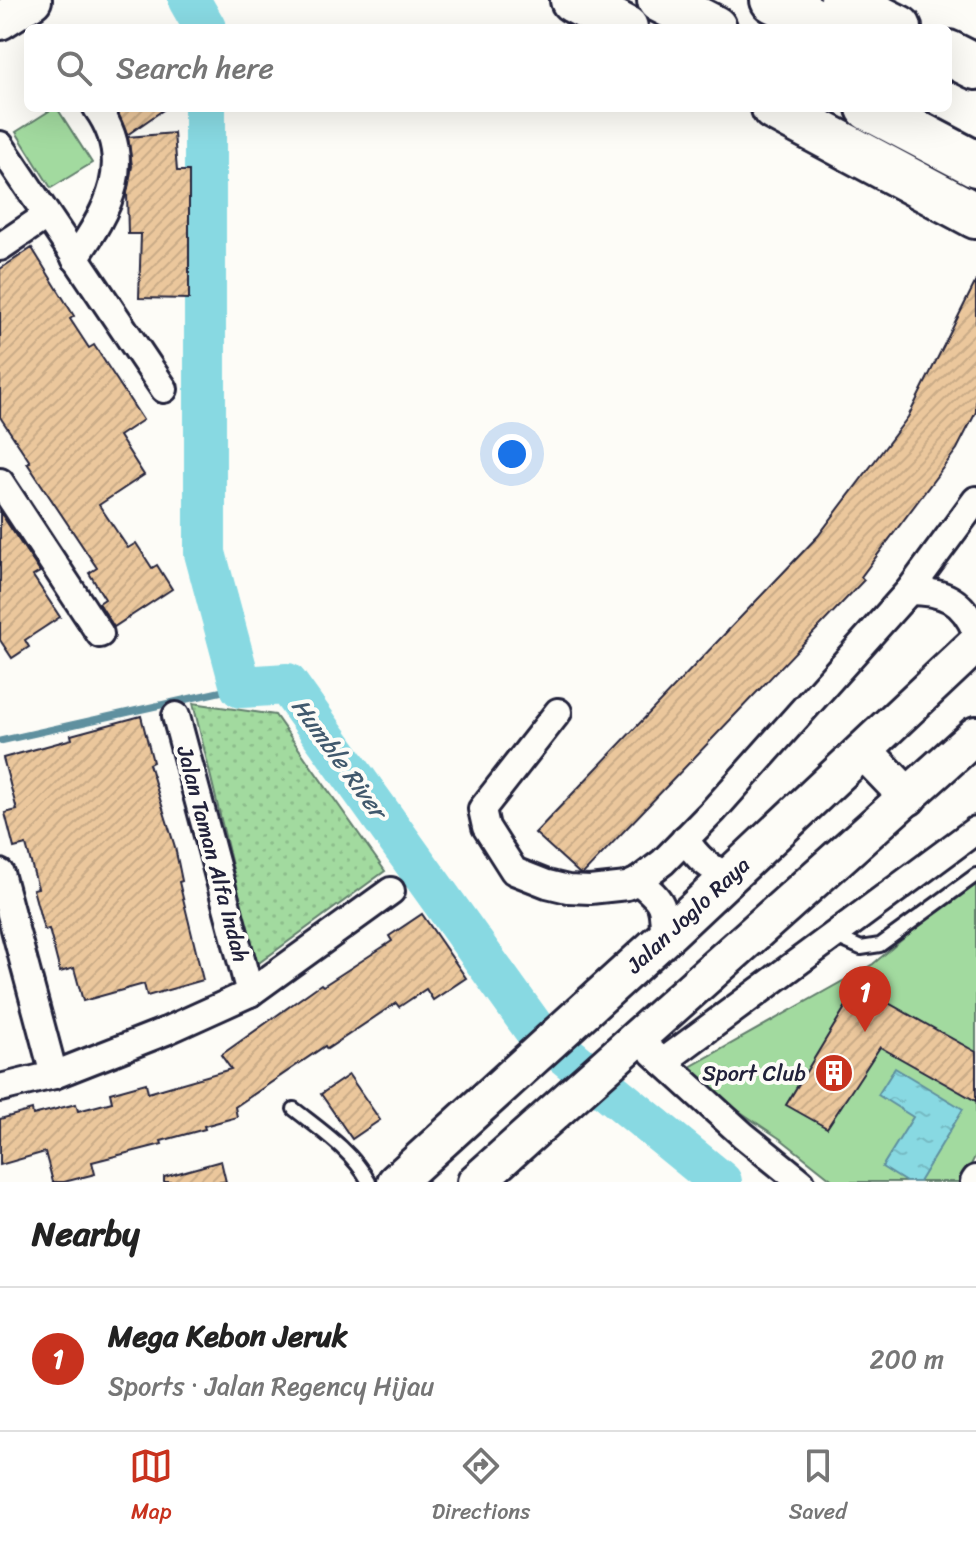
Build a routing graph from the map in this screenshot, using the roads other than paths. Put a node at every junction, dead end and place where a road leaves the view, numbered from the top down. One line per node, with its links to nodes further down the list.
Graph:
1 (33, 0): 6 (main road)
2 (573, 0): 7 (highway)
3 (660, 0): 8 (highway)
4 (773, 0): 9 (highway)
5 (843, 0): 10 (highway)
6 (0, 21)
7 (618, 24)
8 (706, 24)
9 (822, 24)
10 (891, 24)
11 (952, 55): 12 (highway)
12 (976, 67)
13 (952, 88): 14 (highway)
14 (976, 100)
15 (99, 112): 23 (street)
16 (781, 112): 21 (highway)
17 (877, 112): 19 (highway)
18 (0, 145): 20 (street)
19 (976, 164)
20 (46, 216): 22 (street); 23 (street)
21 (976, 216)
22 (0, 247)
23 (75, 258): 24 (street)
24 (164, 389)
25 (0, 482): 29 (street)
26 (976, 500): 27 (street)
27 (909, 591): 28 (street); 37 (street)
28 (976, 632)
29 (100, 634)
30 (976, 644): 34 (main road, Jalan Joglo Raya)
31 (558, 712): 41 (street)
32 (176, 716): 45 (street, Jalan Taman Alfa Indah)
33 (976, 735): 35 (main road)
34 (864, 751): 35 (main road); 40 (main road, Jalan Joglo Raya)
35 (908, 797): 46 (main road)
36 (976, 830): 43 (street)
37 (685, 839): 40 (street); 41 (street)
38 (0, 873): 48 (street)
39 (976, 875): 43 (lane)
40 (729, 876): 44 (main road, Jalan Joglo Raya)
41 (638, 881): 44 (street)
42 (391, 891): 45 (street, Jalan Taman Alfa Indah)
43 (834, 936): 47 (street)
44 (664, 938): 52 (main road, Jalan Joglo Raya)
45 (250, 993): 48 (street, Jalan Taman Alfa Indah)
46 (626, 1046): 47 (street); 53 (main road)
47 (663, 1062): 54 (street)
48 (54, 1075): 49 (street, Jalan Taman Alfa Indah)
49 (0, 1088)
50 (294, 1109): 51 (lane)
51 (369, 1182)
52 (396, 1182)
53 (476, 1182)
54 (801, 1182)

